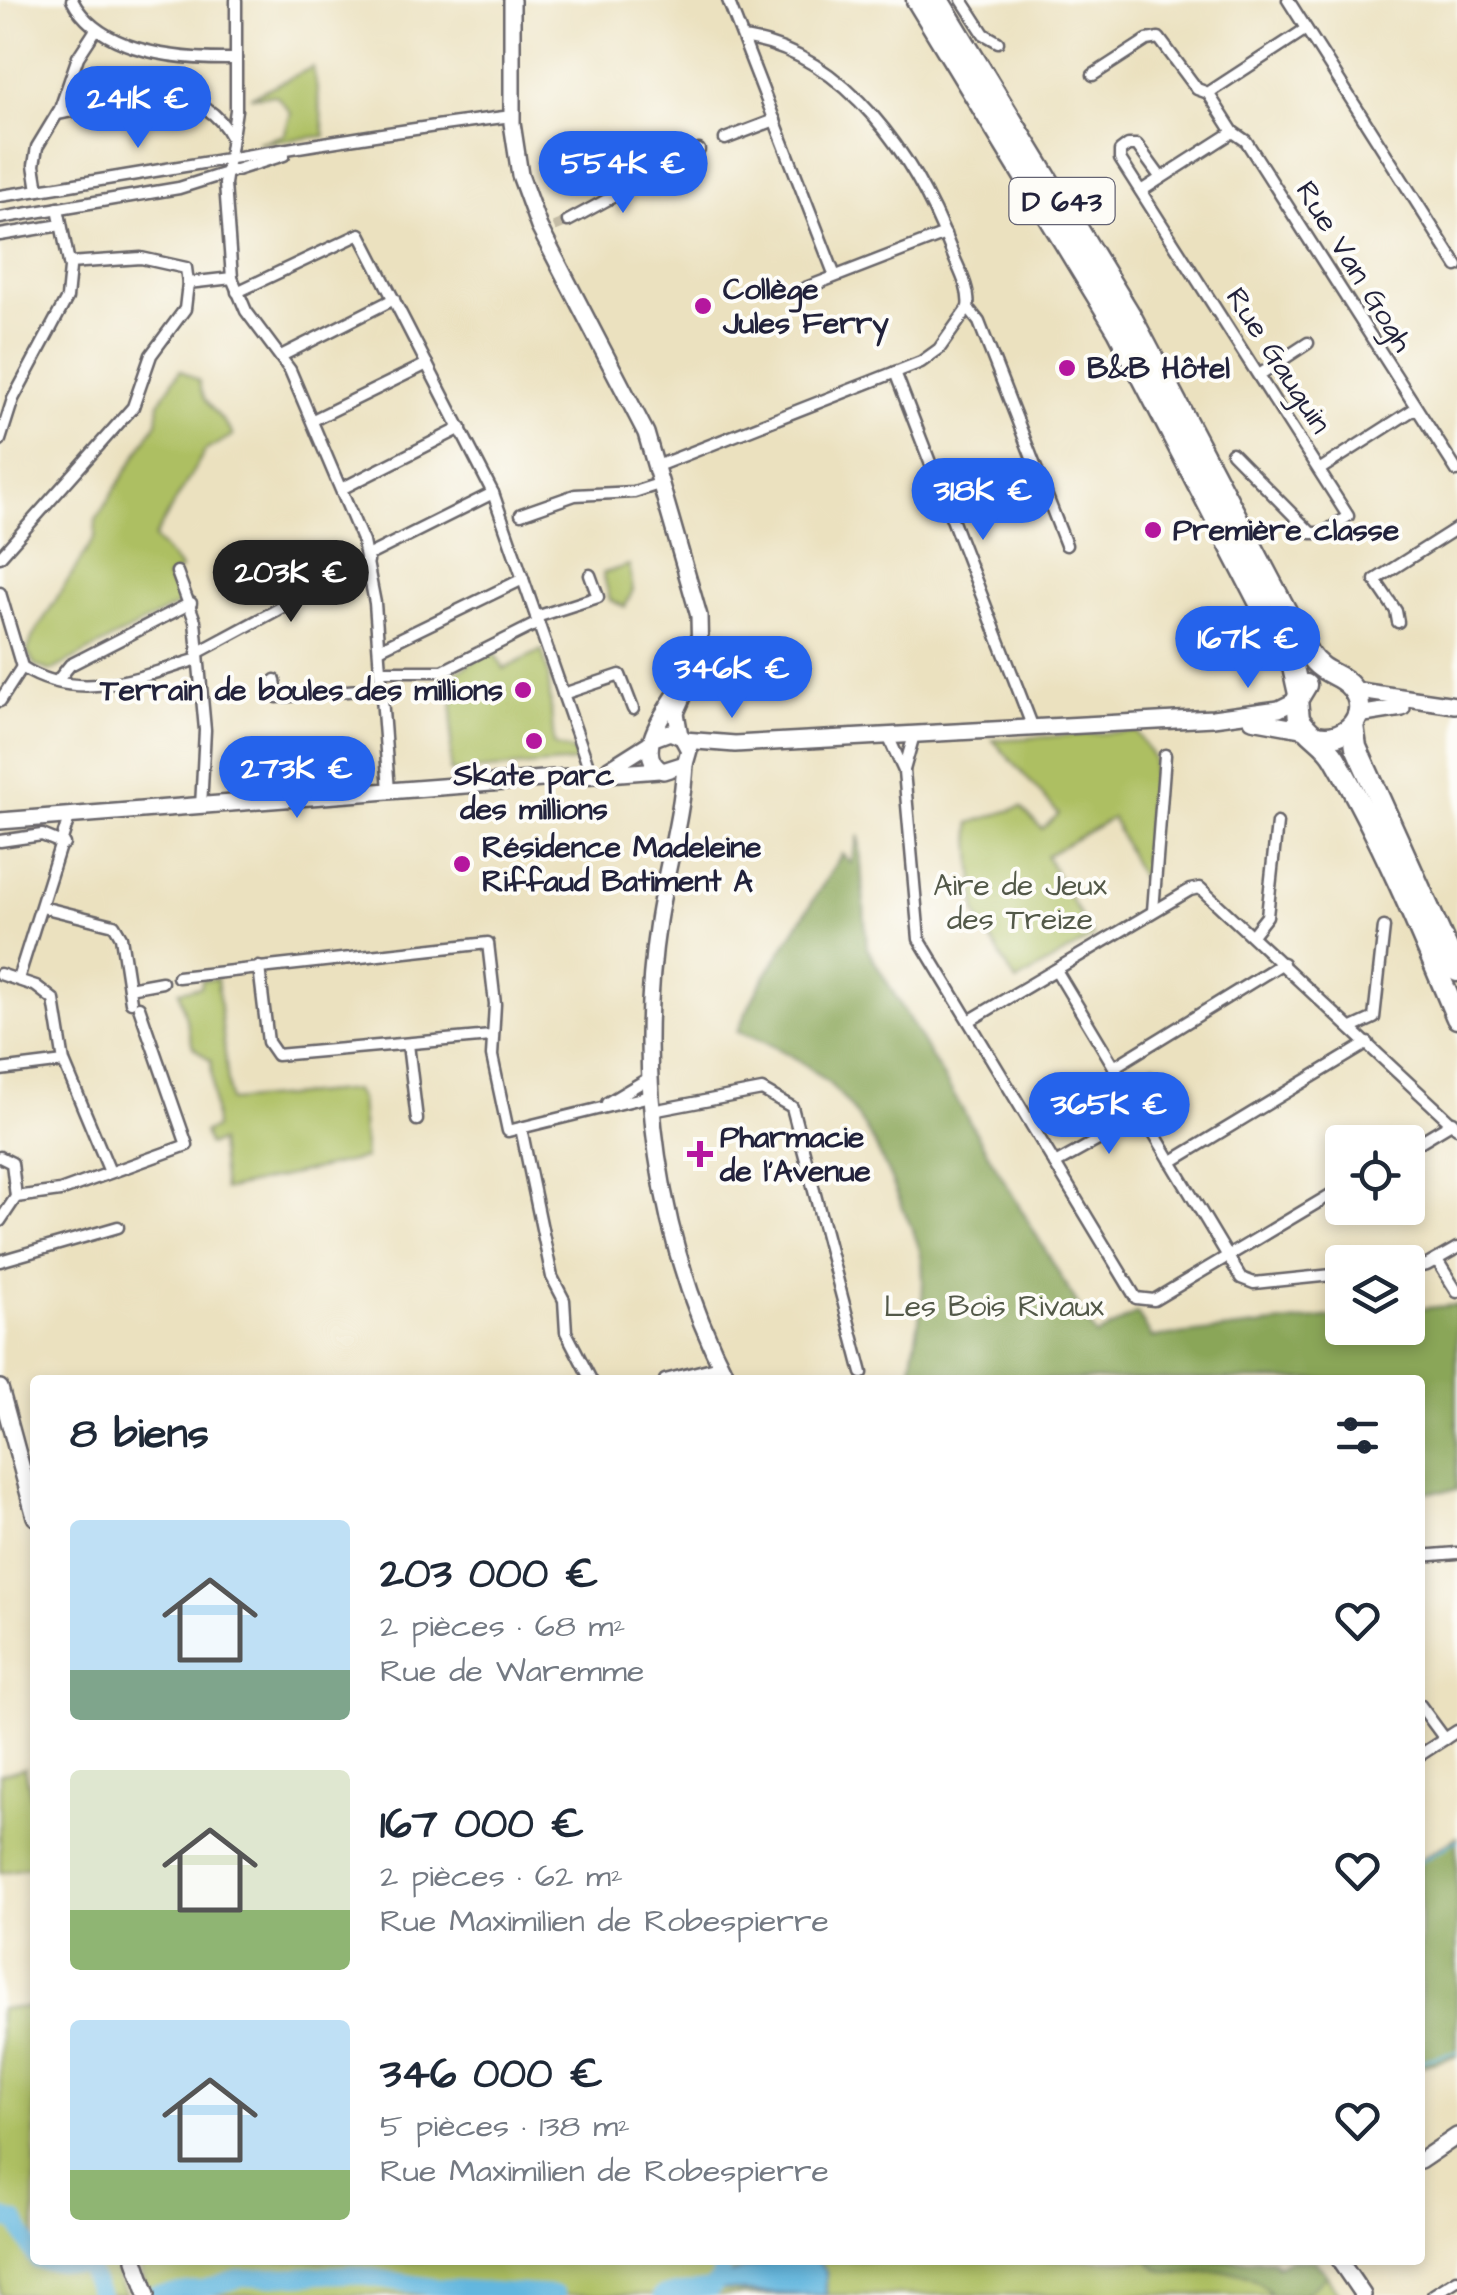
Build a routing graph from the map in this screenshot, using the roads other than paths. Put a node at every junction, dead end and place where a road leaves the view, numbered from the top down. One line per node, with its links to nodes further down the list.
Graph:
1 (72, 0): 10 (street)
2 (236, 0): 13 (street)
3 (512, 0): 17 (street)
4 (728, 0): 11 (street)
5 (917, 0): 84 (highway, D 643)
6 (938, 0): 78 (highway, D 643)
7 (962, 0): 12 (street)
8 (1288, 0): 9 (street)
9 (1306, 29): 15 (street); 38 (street)
10 (95, 31): 13 (street); 16 (street)
11 (744, 38): 18 (street); 35 (street)
12 (998, 42)
13 (236, 59): 20 (street)
14 (1093, 75): 15 (street, Rue Van Gogh)
15 (1208, 93): 19 (street, Rue Van Gogh)
16 (57, 114): 20 (street); 28 (street)
17 (512, 116): 22 (street); 56 (street)
18 (775, 120): 21 (street); 39 (street)
19 (1233, 132): 27 (street); 51 (street, Rue Van Gogh)
20 (232, 138): 24 (street)
21 (725, 139)
22 (309, 148): 24 (street); 26 (street)
23 (699, 150): 33 (street)
24 (229, 157): 25 (street); 26 (street)
25 (213, 161): 26 (street); 28 (street)
26 (220, 176): 31 (street); 40 (street)
27 (1161, 178): 29 (street); 29 (street, Rue Gauguin)
28 (38, 190): 30 (street)
29 (1140, 191): 50 (street, Rue Gauguin)
30 (0, 196)
31 (58, 208): 32 (street); 34 (street)
32 (0, 218)
33 (568, 221)
34 (61, 225): 36 (street); 37 (street)
35 (945, 234): 39 (street); 45 (street)
36 (0, 235)
37 (69, 263): 41 (street); 54 (street)
38 (1457, 266)
39 (835, 276): 42 (street)
40 (232, 278): 41 (street); 43 (street)
41 (188, 283): 65 (street)
42 (802, 289)
43 (237, 292): 44 (street); 47 (street)
44 (394, 299): 47 (street); 48 (street)
45 (968, 308): 49 (street); 64 (street)
46 (1308, 343): 50 (street)
47 (282, 356): 52 (street)
48 (427, 364): 52 (street); 53 (street)
49 (895, 372): 56 (street); 90 (street)
50 (1259, 376): 57 (street, Rue Gauguin)
51 (1416, 408): 57 (street); 58 (street, Rue Van Gogh)
52 (313, 420): 60 (street)
53 (460, 428): 60 (street); 61 (street)
54 (0, 440)
55 (1232, 454): 57 (street, Rue Gauguin)
56 (657, 466): 59 (street)
57 (1319, 470)
58 (1457, 471)
59 (662, 483): 62 (street); 94 (street); 95 (street)
60 (343, 488): 66 (street)
61 (493, 493): 66 (street); 69 (street)
62 (521, 514)
63 (1457, 528): 73 (street)
64 (1066, 546)
65 (0, 557)
66 (368, 558): 74 (street); 75 (street)
67 (177, 572): 71 (street)
68 (590, 575): 72 (street)
69 (524, 580): 72 (street); 74 (street)
70 (0, 593): 76 (street)
71 (192, 603): 75 (street); 79 (street)
72 (537, 620): 77 (street); 83 (street)
73 (1398, 622)
74 (379, 649): 77 (street)
75 (197, 656): 79 (street); 103 (street)
76 (22, 667): 79 (street); 85 (street)
77 (381, 670): 81 (street)
78 (1330, 676): 82 (highway); 84 (highway)
79 (58, 680)
80 (275, 680): 81 (street)
81 (382, 688): 102 (street)
82 (1353, 690): 86 (street); 89 (highway)
83 (563, 694): 87 (street); 101 (street)
84 (1298, 697): 88 (street); 91 (highway)
85 (0, 700)
86 (1456, 704): 89 (street)
87 (632, 709)
88 (1212, 718): 90 (street); 91 (street)
89 (1356, 720): 91 (highway); 117 (highway)
90 (1033, 728): 92 (street)
91 (1312, 733): 123 (highway)
92 (914, 735): 93 (street); 100 (street)
93 (888, 736): 96 (street); 100 (street)
94 (682, 738): 95 (street); 96 (street); 98 (street)
95 (652, 740): 99 (street); 101 (street)
96 (770, 742): 98 (street)
97 (1165, 756): 111 (street)
98 (685, 763): 99 (street); 108 (street)
99 (661, 770): 101 (street); 108 (street)
100 (904, 771): 124 (street)
101 (590, 774): 102 (street)
102 (389, 791): 103 (street)
103 (201, 807): 104 (street)
104 (70, 814): 105 (street); 109 (street)
105 (0, 820)
106 (1276, 823): 113 (street)
107 (0, 841): 109 (street)
108 (676, 842): 132 (street)
109 (64, 844): 110 (street)
110 (42, 907): 120 (street); 122 (street)
111 (1154, 911): 113 (street); 116 (street)
112 (1384, 927): 125 (street)
113 (1252, 935): 114 (street)
114 (1283, 963): 125 (street); 130 (street)
115 (259, 968): 119 (street); 126 (street); 128 (street)
116 (1056, 970): 124 (street); 130 (street)
117 (1457, 971)
118 (0, 974): 120 (street)
119 (178, 977)
120 (18, 979): 129 (street)
121 (162, 982): 122 (street)
122 (129, 988): 143 (street)
123 (1457, 1018)
124 (969, 1021): 142 (street)
125 (1352, 1028): 127 (street)
126 (492, 1036): 128 (street); 138 (street)
127 (1368, 1043): 137 (street); 141 (street)
128 (408, 1044): 136 (street)
129 (64, 1062): 131 (street); 143 (street)
130 (1114, 1067): 135 (street)
131 (0, 1070)
132 (649, 1078): 133 (street); 134 (street)
133 (651, 1104): 134 (street); 155 (street); 156 (street)
134 (598, 1109): 138 (street)
135 (1142, 1114): 141 (street); 142 (street)
136 (417, 1120)
137 (1455, 1125): 139 (street)
138 (520, 1128): 157 (street)
139 (1425, 1140)
140 (0, 1157): 144 (street)
141 (1171, 1162): 149 (street)
142 (1055, 1164): 149 (street)
143 (110, 1172): 144 (street)
144 (16, 1197): 146 (street)
145 (1325, 1198): 149 (street)
146 (0, 1221)
147 (118, 1226): 151 (street)
148 (1457, 1248): 150 (street)
149 (1228, 1255): 153 (street)
150 (1438, 1260): 152 (street); 154 (street)
151 (0, 1261)
152 (1425, 1263)
153 (1325, 1275)
154 (1457, 1292)
155 (724, 1373)
156 (862, 1373)
157 (588, 1375)
158 (0, 1388): 159 (street)
159 (30, 1499)
160 (1457, 1553): 161 (street)
161 (1425, 1556)
162 (1425, 1712): 164 (street)
163 (1457, 1731): 164 (street)
164 (1445, 1739): 165 (street)
165 (1425, 1751)
166 (1457, 2136): 167 (street)
167 (1425, 2158)
168 (137, 2265): 172 (street)
169 (1333, 2265): 173 (street)
170 (1343, 2265): 174 (street)
171 (1457, 2280): 175 (street)
172 (146, 2293)
173 (1352, 2295)
174 (1363, 2295)
175 (1433, 2295)

